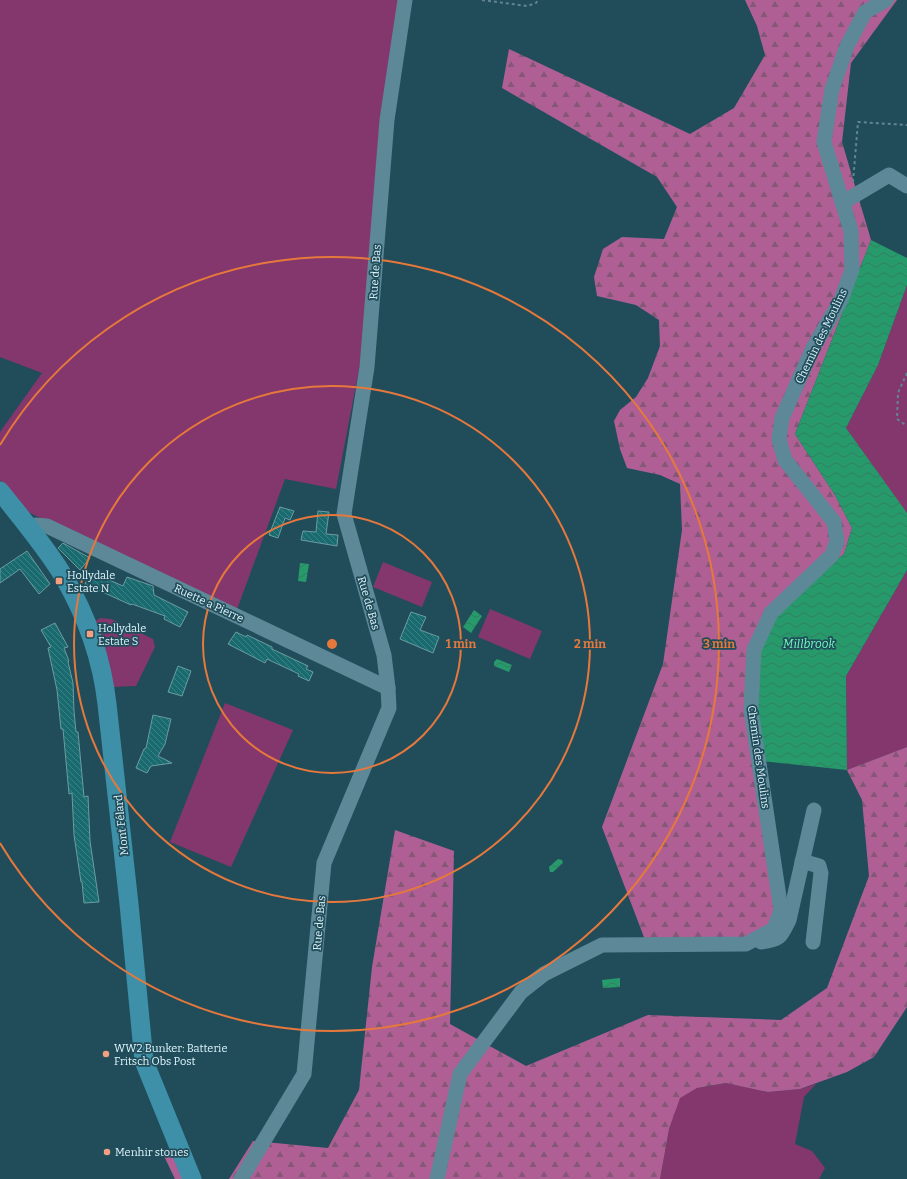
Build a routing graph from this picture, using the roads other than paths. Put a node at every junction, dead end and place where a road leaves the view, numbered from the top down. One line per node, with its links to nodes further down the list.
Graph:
1 (405, 0): 7 (street, Rue de Bas)
2 (886, 0): 4 (street, Chemin des Moulins)
3 (907, 186): 4 (street)
4 (847, 200): 11 (street, Chemin des Moulins)
5 (0, 491): 6 (main road, Mont Félard)
6 (29, 527): 7 (street, Ruette a Pierre); 12 (main road, Mont Félard)
7 (388, 688): 13 (street, Rue de Bas)
8 (814, 810): 9 (street)
9 (802, 861): 10 (street); 11 (street)
10 (812, 942)
11 (746, 944): 14 (street, Chemin des Moulins)
12 (192, 1179)
13 (241, 1179)
14 (437, 1179)

